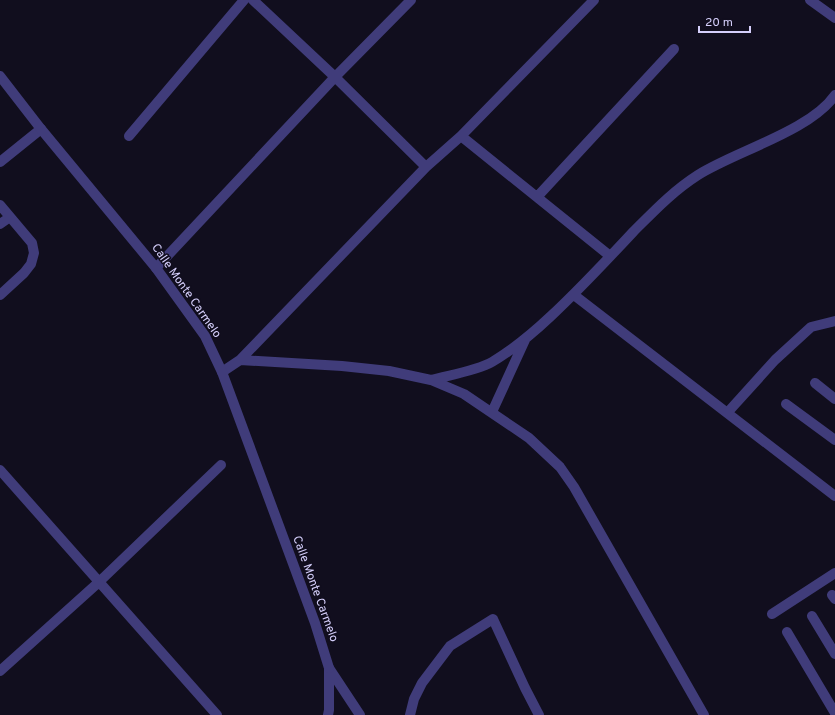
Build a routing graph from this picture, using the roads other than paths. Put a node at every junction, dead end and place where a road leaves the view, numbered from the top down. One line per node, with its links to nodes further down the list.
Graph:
1 (244, 0): 12 (street)
2 (253, 0): 9 (street)
3 (411, 0): 9 (street)
4 (594, 0): 13 (street)
5 (810, 0): 6 (street)
6 (835, 18)
7 (674, 49): 16 (street)
8 (0, 76): 11 (street, Calle Monte Carmelo)
9 (335, 77): 15 (street); 21 (street)
10 (833, 102): 20 (street)
11 (41, 129): 14 (street); 21 (street, Calle Monte Carmelo)
12 (128, 136)
13 (461, 136): 15 (street); 16 (street)
14 (0, 162)
15 (426, 167): 26 (street)
16 (537, 197): 20 (street)
17 (0, 205): 18 (street)
18 (10, 217): 19 (street); 23 (street)
19 (0, 224)
20 (610, 256): 22 (street)
21 (156, 268): 27 (street, Calle Monte Carmelo)
22 (574, 295): 25 (street); 33 (street)
23 (0, 296)
24 (835, 321): 33 (street)
25 (525, 340): 28 (street); 32 (street)
26 (240, 360): 27 (street); 28 (street)
27 (222, 372): 44 (street, Calle Monte Carmelo)
28 (431, 380): 32 (street)
29 (815, 383): 30 (street)
30 (835, 399)
31 (786, 404): 34 (street)
32 (492, 412): 52 (street)
33 (728, 412): 37 (street)
34 (835, 440)
35 (221, 465): 39 (street)
36 (0, 470): 39 (street)
37 (835, 496)
38 (835, 574): 40 (street)
39 (99, 582): 45 (street); 47 (street)
40 (772, 614)
41 (812, 616): 43 (street)
42 (787, 632): 46 (street)
43 (835, 654)
44 (329, 668): 48 (street); 49 (street)
45 (0, 671)
46 (835, 711)
47 (217, 715)
48 (328, 715)
49 (360, 715)
50 (410, 715): 51 (street)
51 (539, 715)
52 (704, 715)

